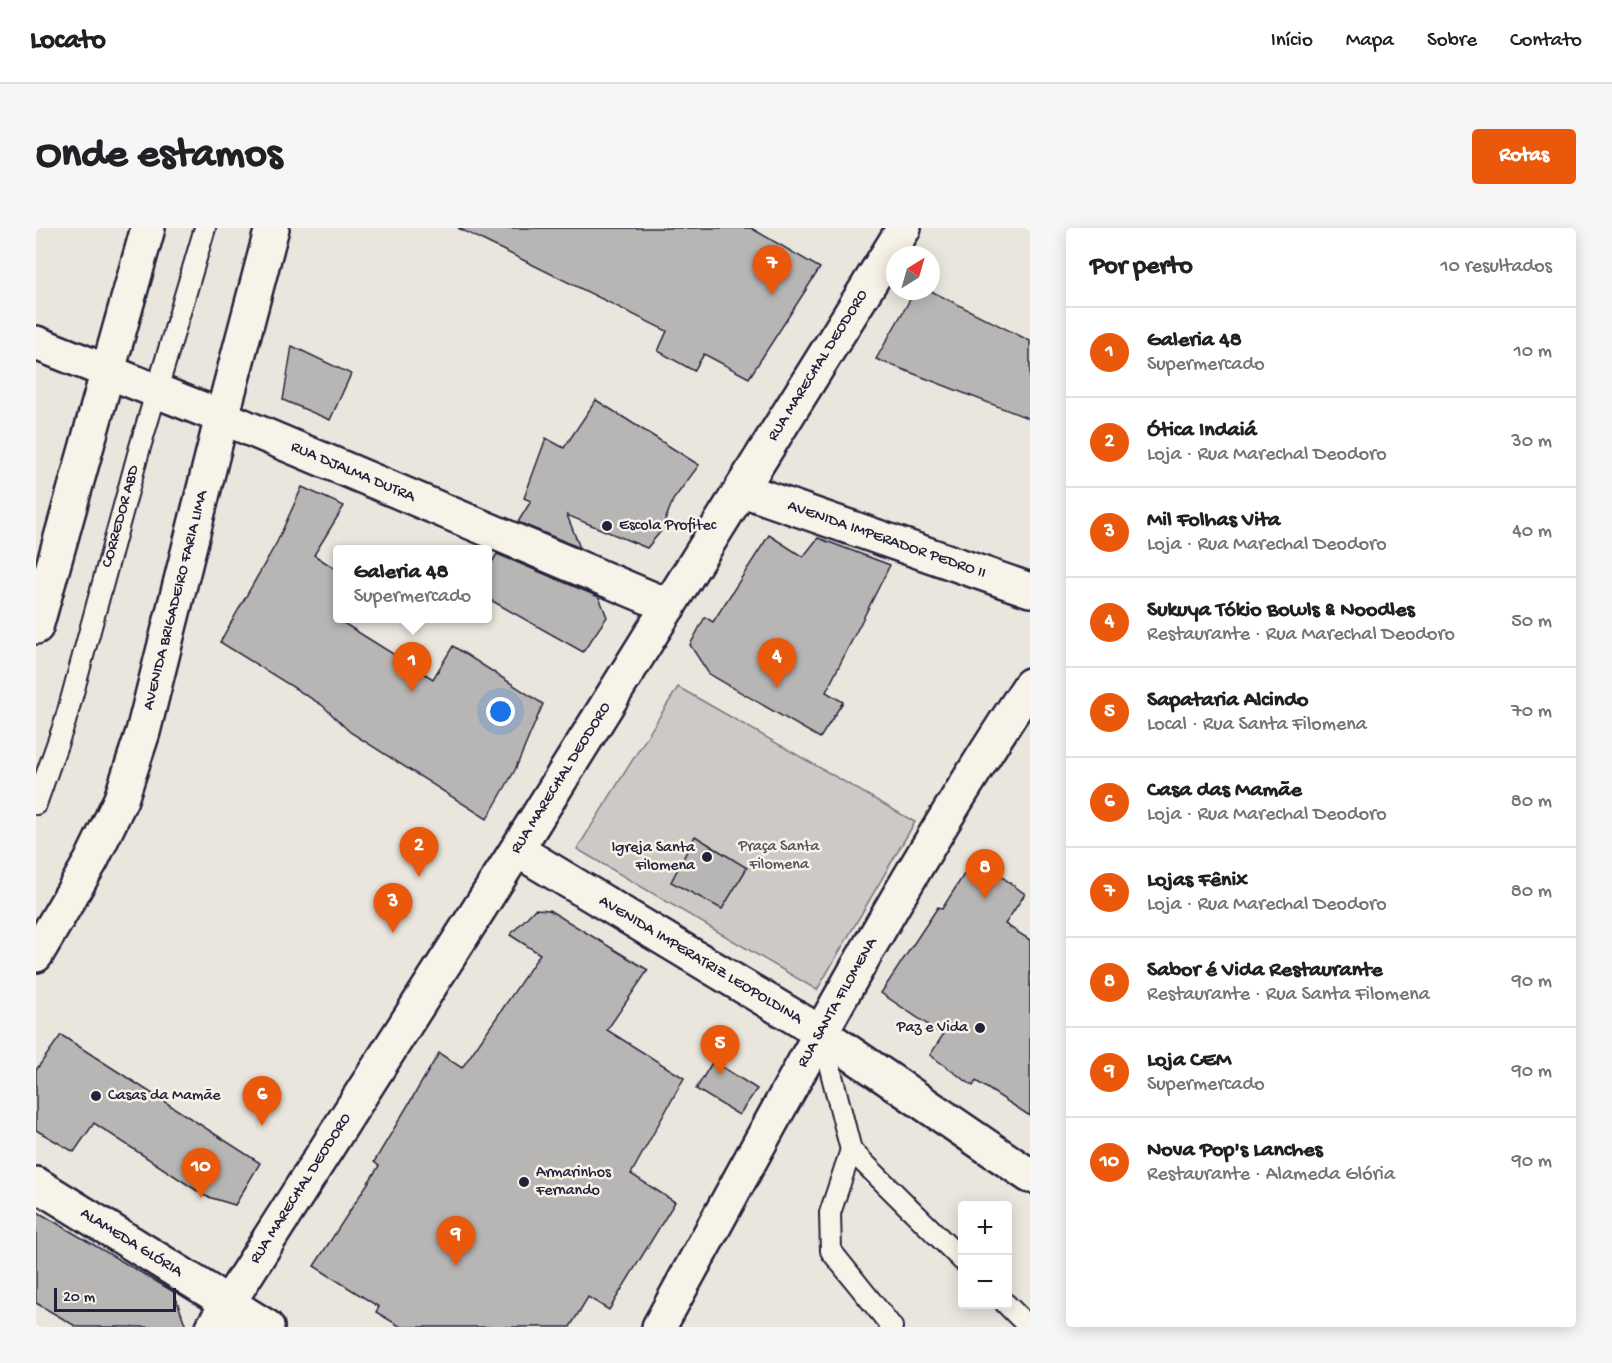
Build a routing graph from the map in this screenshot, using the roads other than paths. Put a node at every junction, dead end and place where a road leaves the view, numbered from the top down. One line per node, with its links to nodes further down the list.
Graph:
1 (148, 228): 6 (street)
2 (205, 228): 7 (lane, CORREDOR ABD)
3 (272, 228): 8 (street, AVENIDA BRIGADEIRO FARIA LIMA)
4 (904, 228): 9 (street, RUA MARECHAL DEODORO)
5 (36, 343): 6 (street, RUA DJALMA DUTRA)
6 (107, 371): 7 (street, RUA DJALMA DUTRA); 12 (street)
7 (156, 391): 8 (street, RUA DJALMA DUTRA); 14 (lane, CORREDOR ABD)
8 (222, 417): 11 (street, RUA DJALMA DUTRA); 16 (street, AVENIDA BRIGADEIRO FARIA LIMA)
9 (743, 490): 10 (street, AVENIDA IMPERADOR PEDRO II); 11 (street, RUA MARECHAL DEODORO)
10 (1030, 590)
11 (669, 606): 15 (street, RUA MARECHAL DEODORO)
12 (36, 627)
13 (1030, 685): 17 (street, RUA SANTA FILOMENA)
14 (36, 804)
15 (517, 850): 17 (street, AVENIDA IMPERATRIZ LEOPOLDINA); 23 (street, RUA MARECHAL DEODORO)
16 (36, 955)
17 (820, 1033): 18 (lane); 19 (street, AVENIDA IMPERATRIZ LEOPOLDINA); 25 (street, RUA SANTA FILOMENA)
18 (851, 1150): 21 (lane); 26 (lane)
19 (1030, 1176)
20 (36, 1184): 23 (street, ALAMEDA GLÓRIA)
21 (958, 1256)
22 (1010, 1309): 27 (lane)
23 (220, 1315): 24 (street, ALAMEDA GLÓRIA)
24 (267, 1327)
25 (658, 1327)
26 (892, 1327)
27 (1029, 1327)

